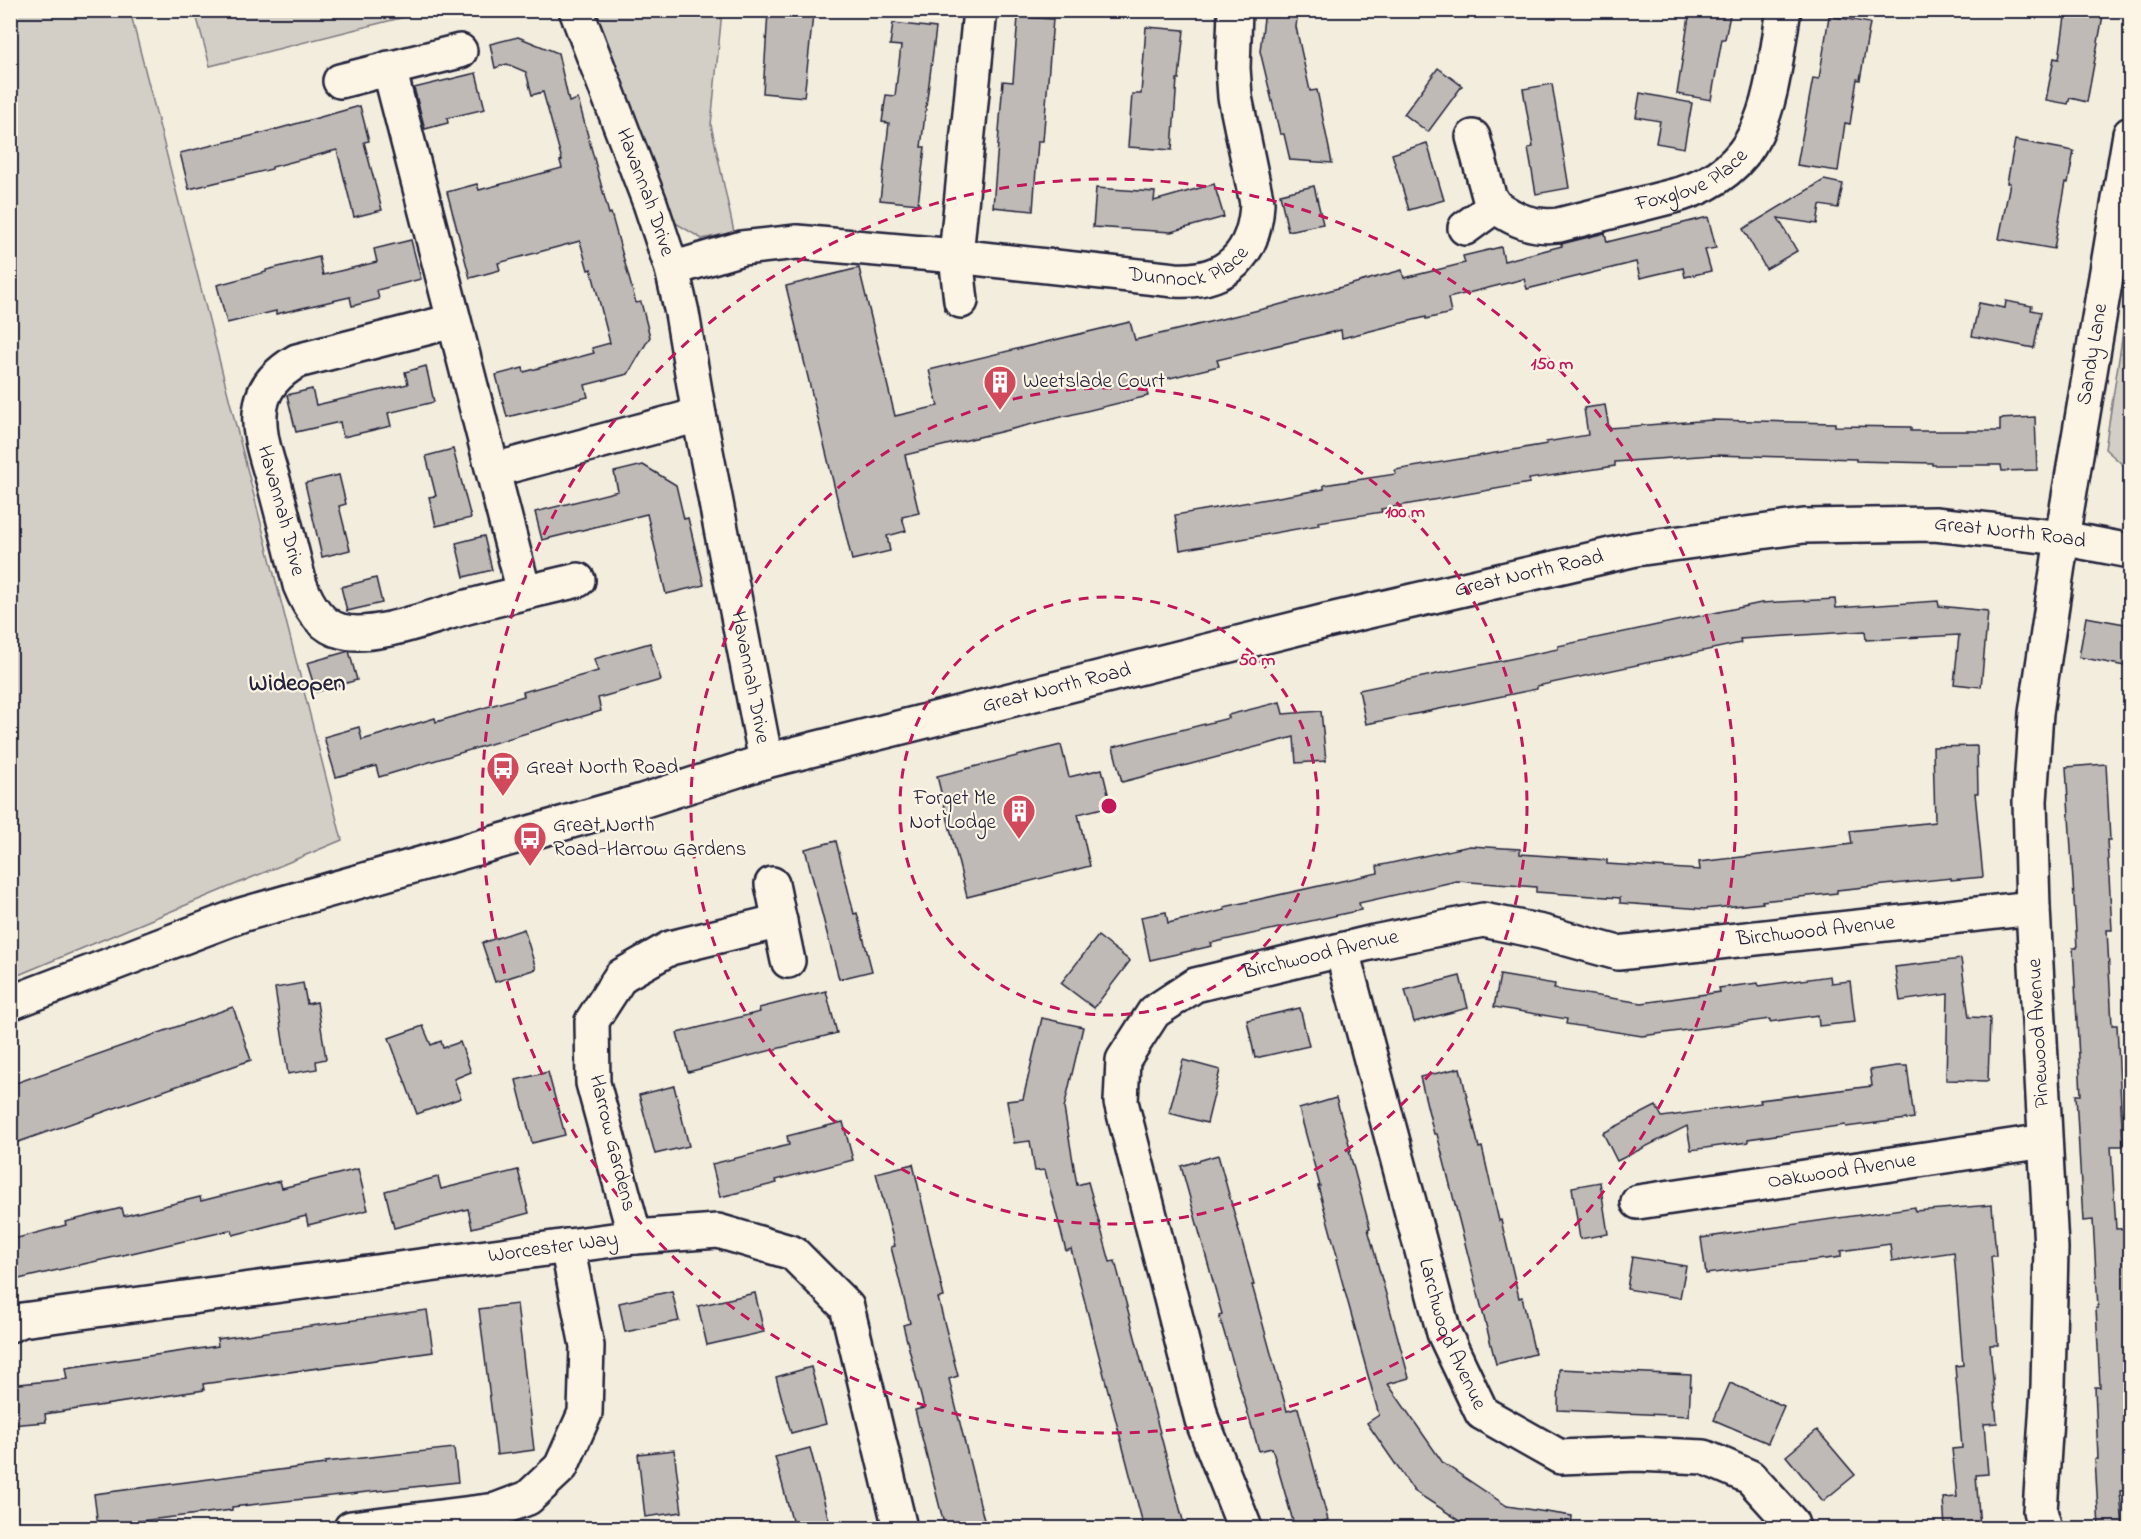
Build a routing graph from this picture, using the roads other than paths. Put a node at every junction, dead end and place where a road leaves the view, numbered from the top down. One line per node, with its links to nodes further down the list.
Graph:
1 (576, 10): 13 (street, Havannah Drive)
2 (980, 10): 12 (street)
3 (1235, 10): 12 (street, Dunnock Place)
4 (1784, 10): 10 (street, Foxglove Place)
5 (460, 51): 6 (street)
6 (389, 68): 7 (street); 15 (street)
7 (340, 81)
8 (2130, 134): 18 (street, Sandy Lane)
9 (1473, 137): 10 (street)
10 (1495, 206): 11 (street)
11 (1465, 228)
12 (956, 256): 13 (street, Dunnock Place); 14 (street)
13 (672, 269): 16 (street, Havannah Drive)
14 (961, 301)
15 (453, 321): 17 (street); 21 (street, Havannah Drive)
16 (699, 415): 17 (street); 22 (street, Havannah Drive)
17 (494, 470): 21 (street)
18 (2062, 538): 19 (street, Great North Road); 22 (street, Great North Road); 24 (street, Pinewood Avenue)
19 (2130, 551)
20 (578, 580): 21 (street, Havannah Drive)
21 (524, 592)
22 (766, 762): 28 (street, Great North Road)
23 (772, 884): 25 (street)
24 (2033, 908): 26 (street, Birchwood Avenue); 29 (street, Pinewood Avenue)
25 (780, 921): 27 (street); 31 (street, Harrow Gardens)
26 (1342, 951): 36 (street, Birchwood Avenue); 37 (street, Larchwood Avenue)
27 (788, 961)
28 (10, 1003)
29 (2045, 1141): 30 (street, Oakwood Avenue); 38 (street, Pinewood Avenue)
30 (1638, 1202)
31 (635, 1236): 32 (street, Worcester Way); 35 (street, Worcester Way)
32 (567, 1246): 33 (street, Worcester Way); 34 (street)
33 (10, 1325)
34 (351, 1528)
35 (900, 1528)
36 (1245, 1528)
37 (1793, 1528)
38 (2045, 1528)

